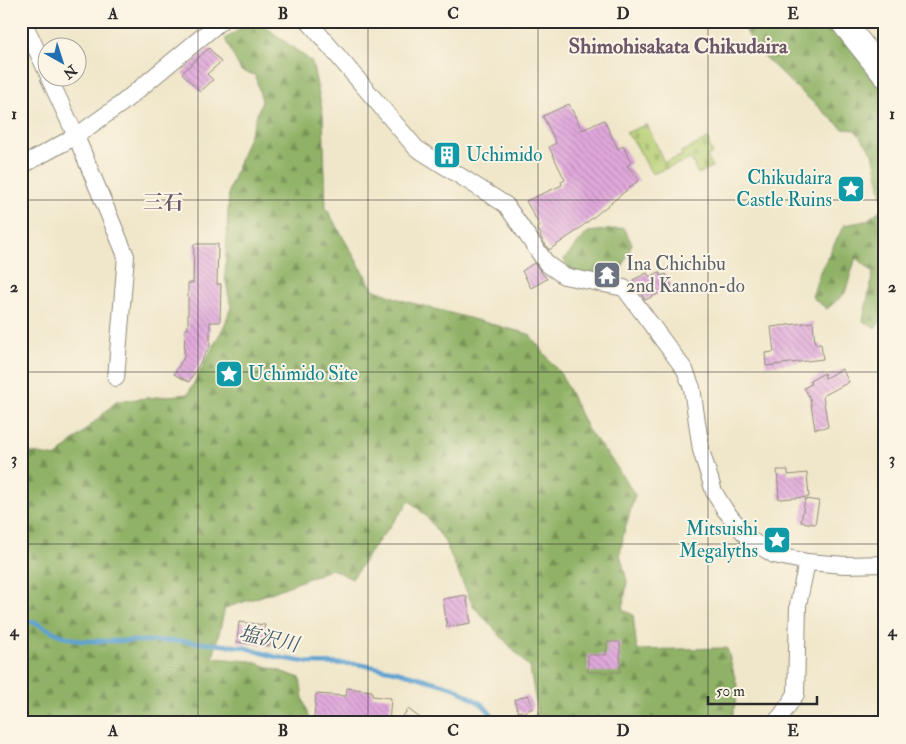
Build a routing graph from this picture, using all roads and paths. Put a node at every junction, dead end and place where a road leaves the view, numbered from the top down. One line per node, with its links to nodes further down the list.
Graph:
1 (23, 21): 5 (street)
2 (221, 21): 8 (street)
3 (308, 21): 11 (street)
4 (842, 21): 6 (highway)
5 (38, 54)
6 (885, 75)
7 (54, 88): 8 (street)
8 (76, 136): 9 (street); 10 (street)
9 (21, 166)
10 (116, 378)
11 (806, 562): 12 (street); 13 (street)
12 (885, 564)
13 (774, 723)

